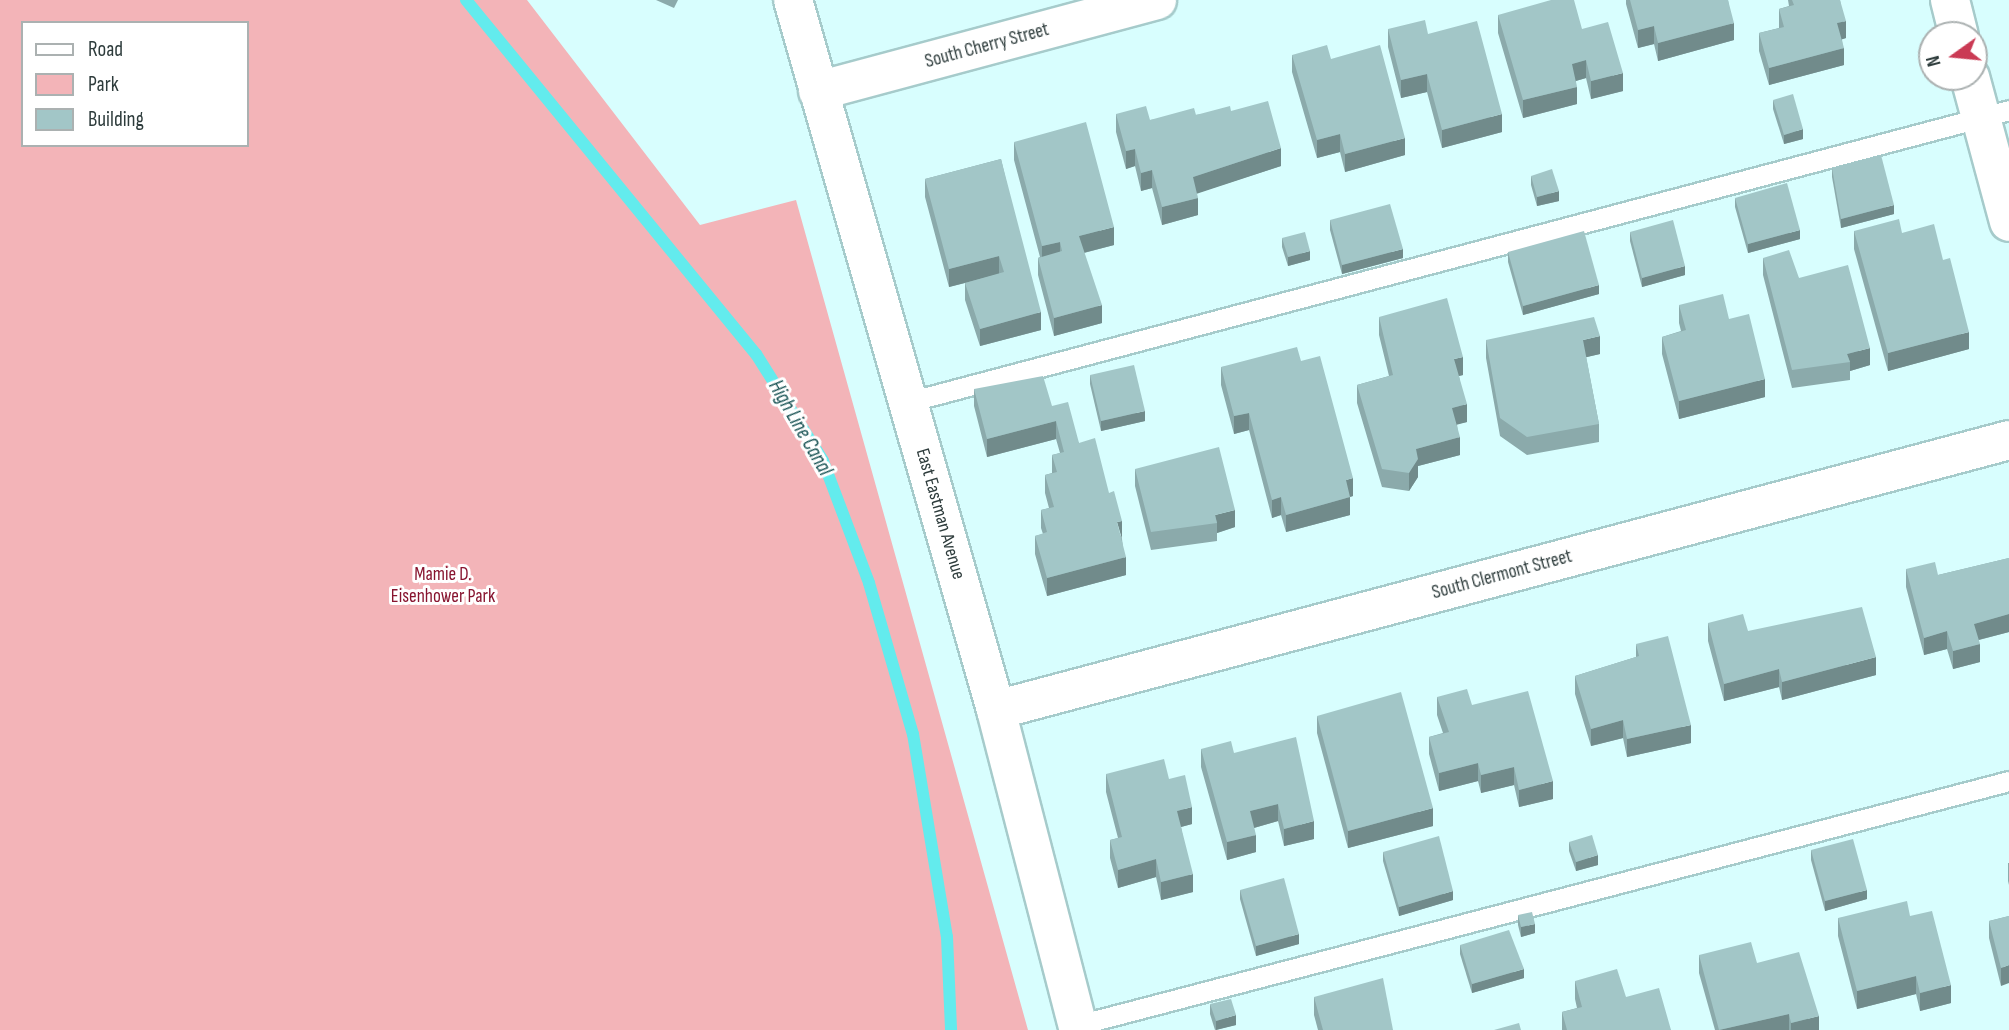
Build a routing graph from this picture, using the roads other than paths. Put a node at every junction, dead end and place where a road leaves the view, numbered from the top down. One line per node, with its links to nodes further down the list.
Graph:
1 (793, 0): 5 (street, East Eastman Avenue)
2 (1157, 0): 5 (street, South Cherry Street)
3 (1950, 0): 4 (street)
4 (1955, 21)
5 (818, 91): 9 (street, East Eastman Avenue)
6 (1979, 91): 7 (street)
7 (1995, 114): 8 (street); 9 (lane)
8 (2009, 222)
9 (908, 402): 11 (street, East Eastman Avenue)
10 (2009, 440): 11 (street, South Clermont Street)
11 (996, 710): 13 (street, East Eastman Avenue)
12 (2009, 781): 13 (lane)
13 (1078, 1028)

